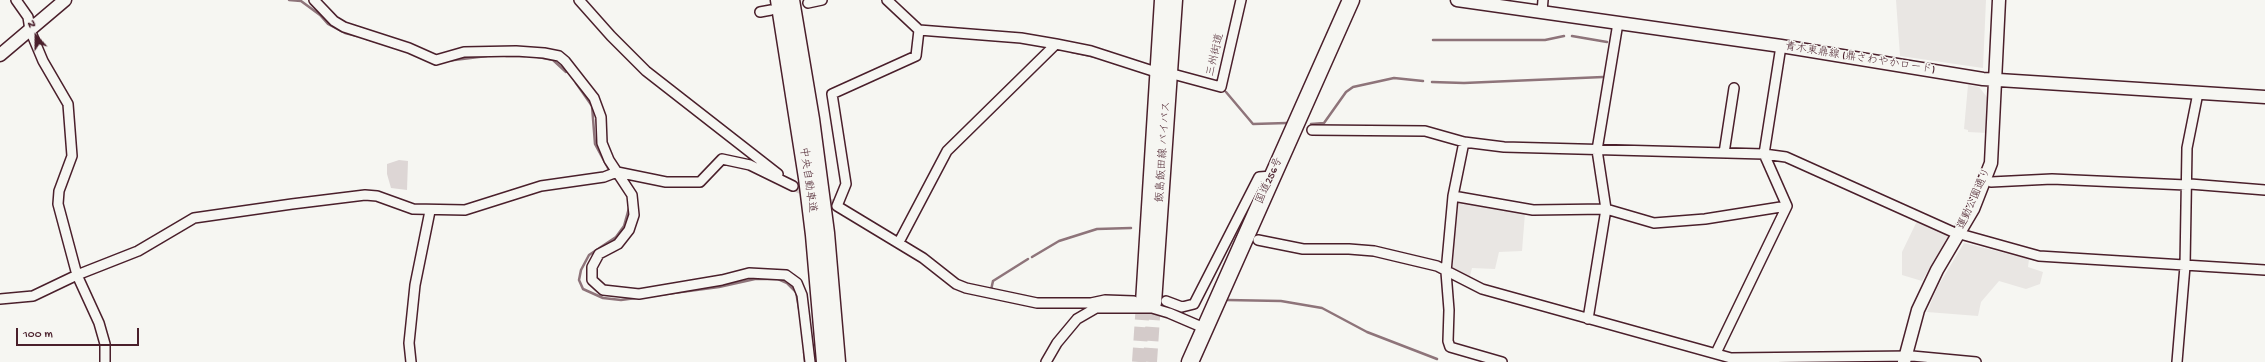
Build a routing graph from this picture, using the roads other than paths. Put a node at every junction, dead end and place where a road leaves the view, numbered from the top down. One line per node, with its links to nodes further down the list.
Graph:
1 (16, 0): 19 (street)
2 (65, 0): 19 (main road)
3 (314, 0): 34 (street)
4 (579, 0): 34 (street)
5 (792, 0): 60 (highway, 中央自動車道)
6 (822, 0): 14 (street)
7 (887, 0): 20 (street)
8 (1162, 0): 24 (main road, 飯島飯田線 バイパス)
9 (1175, 0): 24 (main road, 飯島飯田線 バイパス)
10 (1241, 0): 24 (street, 三州街道)
11 (1351, 0): 35 (highway, 国道256号)
12 (1457, 0): 16 (main road, 青木東鼎線 (鼎さわやかロード))
13 (1999, 0): 25 (main road, 運動公園通り)
14 (808, 3)
15 (775, 5): 17 (street); 59 (highway, 中央自動車道)
16 (1542, 6): 18 (main road, 青木東鼎線 (鼎さわやかロード))
17 (760, 12)
18 (1618, 23): 22 (main road, 青木東鼎線 (鼎さわやかロード)); 31 (street)
19 (30, 30): 23 (main road); 49 (street)
20 (919, 30): 21 (street); 45 (street)
21 (1056, 44): 24 (street); 45 (street)
22 (1781, 46): 25 (main road, 青木東鼎線 (鼎さわやかロード)); 33 (street)
23 (0, 54)
24 (1164, 73): 51 (main road, 飯島飯田線 バイパス)
25 (1994, 80): 27 (main road, 青木東鼎線 (鼎さわやかロード)); 43 (main road, 運動公園通り)
26 (1734, 88): 32 (street)
27 (2198, 93): 28 (main road, 青木東鼎線 (鼎さわやかロード)); 37 (street)
28 (2265, 97)
29 (1312, 130): 30 (street)
30 (1464, 142): 31 (street); 39 (street)
31 (1597, 150): 32 (street); 41 (street)
32 (1724, 153): 33 (street)
33 (1764, 154): 40 (street); 43 (street)
34 (617, 172): 42 (street); 58 (street)
35 (1272, 176): 51 (street); 53 (highway, 国道256号)
36 (1991, 182): 37 (street)
37 (2186, 185): 38 (street); 46 (street)
38 (2265, 190)
39 (1453, 196): 41 (street); 48 (street)
40 (1787, 206): 41 (street); 54 (street)
41 (1606, 210): 52 (street)
42 (430, 211): 49 (street); 57 (street)
43 (1960, 234): 46 (street); 55 (main road, 運動公園通り)
44 (1258, 240): 48 (street)
45 (899, 242): 51 (street)
46 (2185, 266): 47 (street); 65 (street)
47 (2265, 270)
48 (1446, 272): 52 (street); 63 (street)
49 (77, 275): 50 (street); 56 (street)
50 (0, 299)
51 (1149, 302)
52 (1588, 319): 54 (street)
53 (1204, 328): 61 (street); 62 (highway, 国道256号)
54 (1716, 353): 55 (street)
55 (1904, 359): 64 (street)
56 (106, 362)
57 (411, 362)
58 (810, 362)
59 (825, 362)
60 (837, 362)
61 (1046, 362)
62 (1190, 362)
63 (1502, 362)
64 (1976, 362)
65 (2177, 362)

